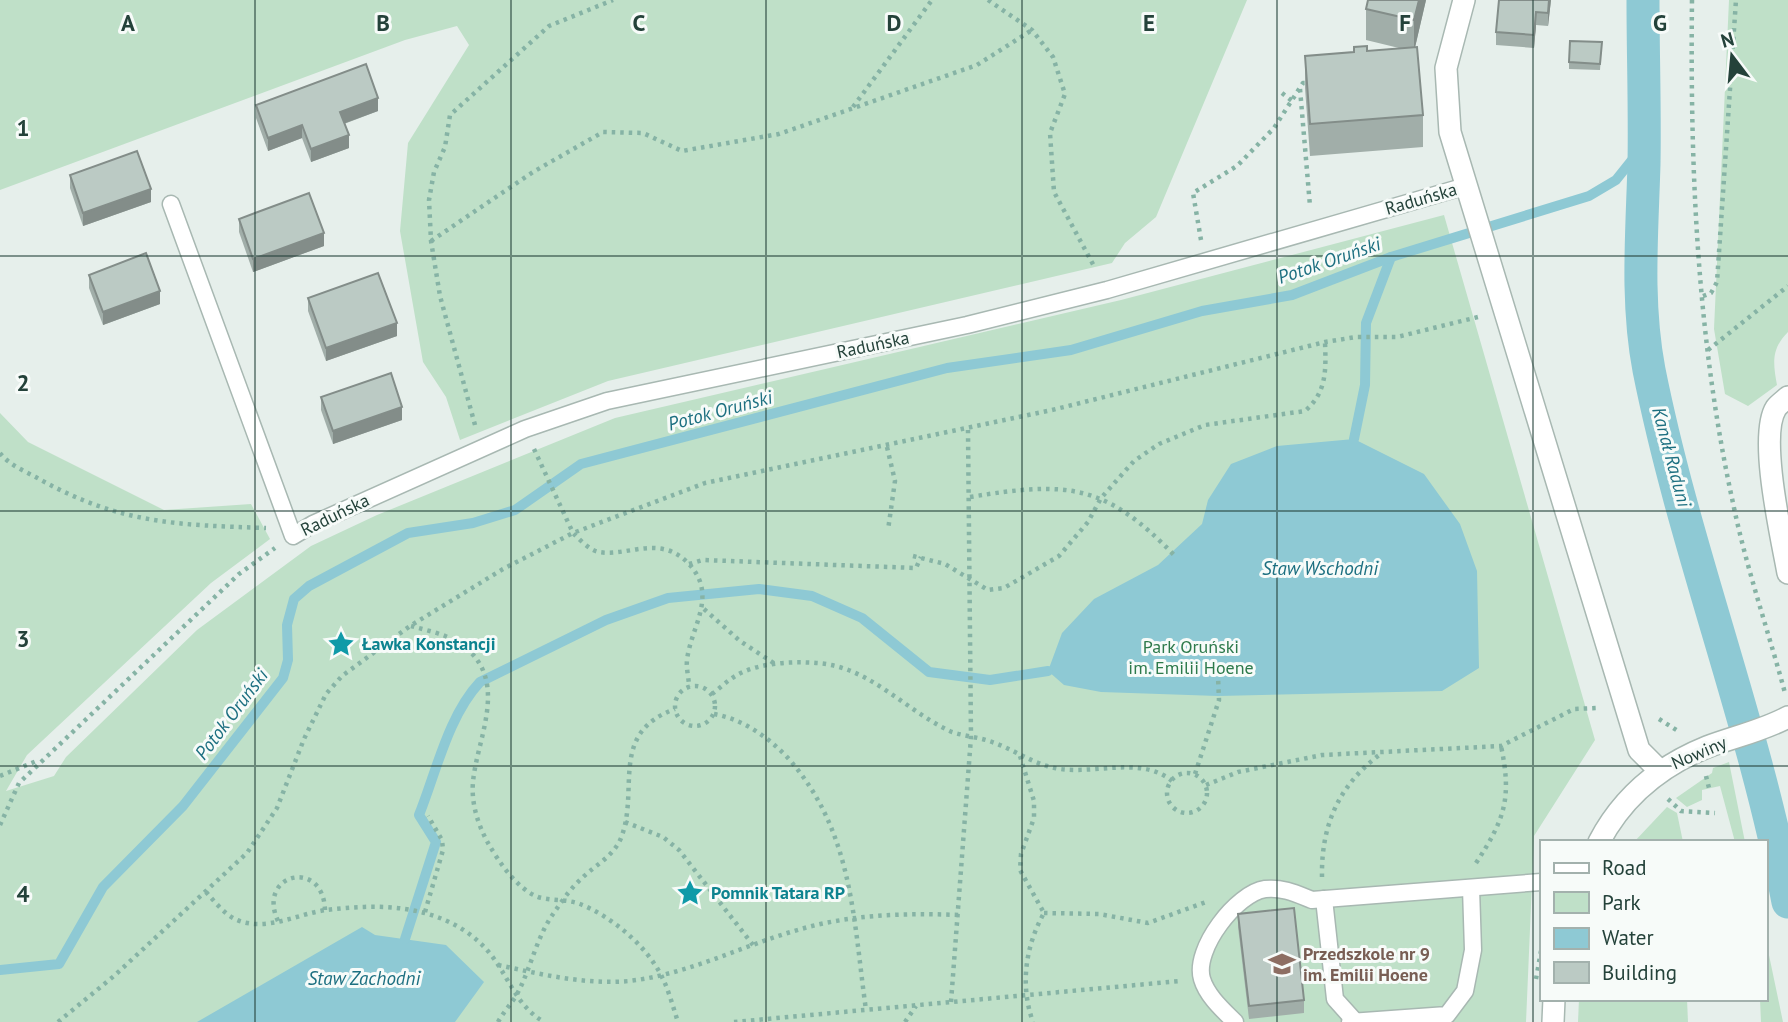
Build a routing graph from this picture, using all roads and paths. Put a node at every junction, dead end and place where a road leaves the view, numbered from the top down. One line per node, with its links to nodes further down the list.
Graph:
1 (613, 0): 17 (path)
2 (932, 0): 12 (path)
3 (988, 0): 7 (path)
4 (1464, 0): 13 (street, Raduńska)
5 (1692, 0): 20 (path)
6 (1736, 0): 20 (path)
7 (1032, 30): 12 (path); 19 (path)
8 (1314, 82): 9 (path)
9 (1300, 88): 11 (path); 14 (path)
10 (1282, 93): 11 (path)
11 (1292, 101): 16 (path)
12 (852, 108): 17 (path)
13 (1466, 187): 19 (lane, Raduńska); 48 (street, Raduńska)
14 (1309, 199)
15 (171, 204): 34 (lane)
16 (1197, 218)
17 (431, 241): 27 (path)
18 (1788, 286): 23 (path)
19 (1107, 290): 27 (lane, Raduńska)
20 (1703, 296): 23 (path)
21 (1478, 317): 22 (path)
22 (1325, 342): 25 (path); 31 (path)
23 (1707, 351): 46 (path)
24 (1788, 397): 39 (street)
25 (968, 429): 26 (path); 30 (path)
26 (887, 447): 32 (path); 33 (path)
27 (482, 449): 34 (lane, Raduńska)
28 (0, 453): 34 (path)
29 (541, 466): 33 (path)
30 (970, 497): 31 (path); 40 (path)
31 (1101, 498): 37 (path); 40 (path)
32 (888, 530)
33 (573, 533): 38 (path); 42 (path)
34 (293, 536): 57 (path)
35 (913, 556): 36 (path)
36 (921, 557): 38 (path); 40 (path)
37 (1176, 557)
38 (689, 564): 41 (path)
39 (1788, 573)
40 (971, 581): 53 (path)
41 (704, 606): 43 (path); 45 (path)
42 (410, 626): 73 (path); 75 (path)
43 (776, 665): 47 (path); 53 (path)
44 (1218, 677): 60 (path)
45 (689, 687): 47 (path); 49 (path)
46 (1785, 692)
47 (712, 694): 50 (path)
48 (1625, 702): 52 (path); 54 (path); 59 (street, Raduńska)
49 (675, 709): 50 (path); 68 (path)
50 (714, 714): 81 (path)
51 (1783, 720): 58 (street, Nowiny)
52 (1690, 731)
53 (971, 737): 56 (path); 79 (path)
54 (1501, 746): 55 (path); 72 (path)
55 (1384, 752): 63 (path); 74 (path)
56 (1020, 755): 62 (path); 78 (path)
57 (44, 758): 61 (path); 69 (path)
58 (1705, 758): 59 (street, Nowiny); 64 (path)
59 (1659, 769): 70 (street, Nowiny)
60 (1195, 774): 62 (path); 63 (path)
61 (0, 776)
62 (1172, 780): 63 (path)
63 (1206, 785)
64 (1710, 792)
65 (1668, 799): 66 (path)
66 (1715, 813)
67 (429, 816): 77 (path)
68 (625, 822): 75 (path); 83 (path)
69 (0, 825)
70 (1600, 840)
71 (1540, 883): 72 (lane)
72 (1463, 888): 74 (lane); 95 (lane)
73 (206, 892): 82 (path); 96 (path)
74 (1325, 899): 80 (lane); 95 (lane)
75 (563, 901): 85 (path); 86 (path)
76 (325, 910): 77 (path); 82 (path); 82 (path)
77 (424, 912): 84 (path)
78 (1044, 914): 80 (path); 89 (path)
79 (960, 915): 81 (path); 91 (path)
80 (1230, 916): 87 (lane)
81 (853, 919): 83 (path); 93 (path)
82 (278, 921)
83 (753, 945): 86 (path)
84 (498, 965): 85 (path); 88 (path)
85 (526, 971): 86 (path); 88 (path)
86 (662, 975): 99 (path)
87 (1202, 979): 89 (path); 103 (lane)
88 (516, 995): 97 (path); 98 (path)
89 (1027, 995): 91 (path); 102 (path)
90 (1554, 1001): 104 (street)
91 (951, 1002): 92 (path)
92 (916, 1005): 93 (path); 101 (path)
93 (866, 1010): 94 (path)
94 (799, 1019): 100 (path)
95 (1352, 1021)
96 (58, 1022)
97 (498, 1022)
98 (544, 1022)
99 (678, 1022)
100 (734, 1022)
101 (905, 1022)
102 (1033, 1022)
103 (1235, 1022)
104 (1553, 1022)

